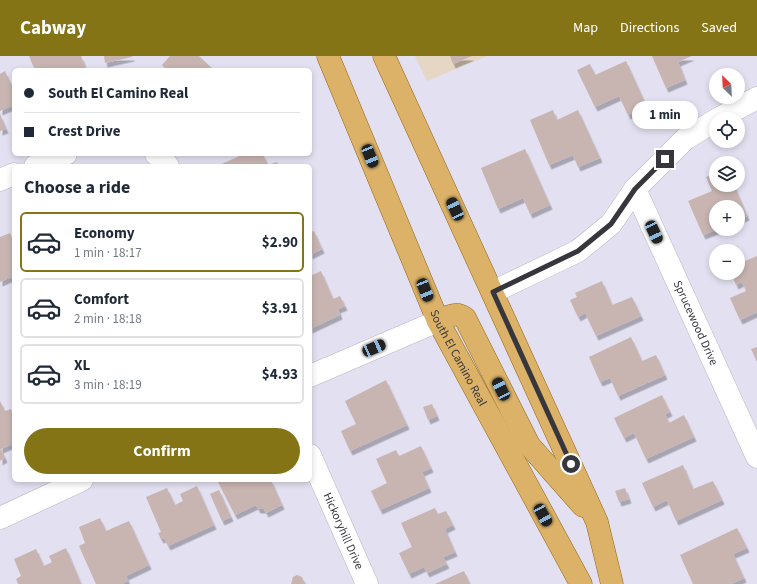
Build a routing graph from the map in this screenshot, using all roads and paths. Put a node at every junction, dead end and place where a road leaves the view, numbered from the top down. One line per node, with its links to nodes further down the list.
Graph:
1 (328, 56): 14 (main road, South El Camino Real)
2 (384, 56): 13 (main road)
3 (757, 98): 4 (street)
4 (732, 112)
5 (709, 125): 12 (street)
6 (61, 156): 8 (street)
7 (158, 156): 9 (street)
8 (40, 164)
9 (166, 164)
10 (12, 175): 11 (street)
11 (0, 180)
12 (635, 189): 13 (street); 16 (street, Sprucewood Drive)
13 (493, 292): 20 (main road)
14 (438, 321): 15 (street); 20 (main road); 22 (main road, South El Camino Real)
15 (312, 375)
16 (755, 449)
17 (312, 460): 21 (street, Hickoryhill Drive)
18 (78, 482): 19 (street)
19 (0, 518)
20 (597, 522): 23 (main road)
21 (367, 584)
22 (581, 584)
23 (612, 584)

